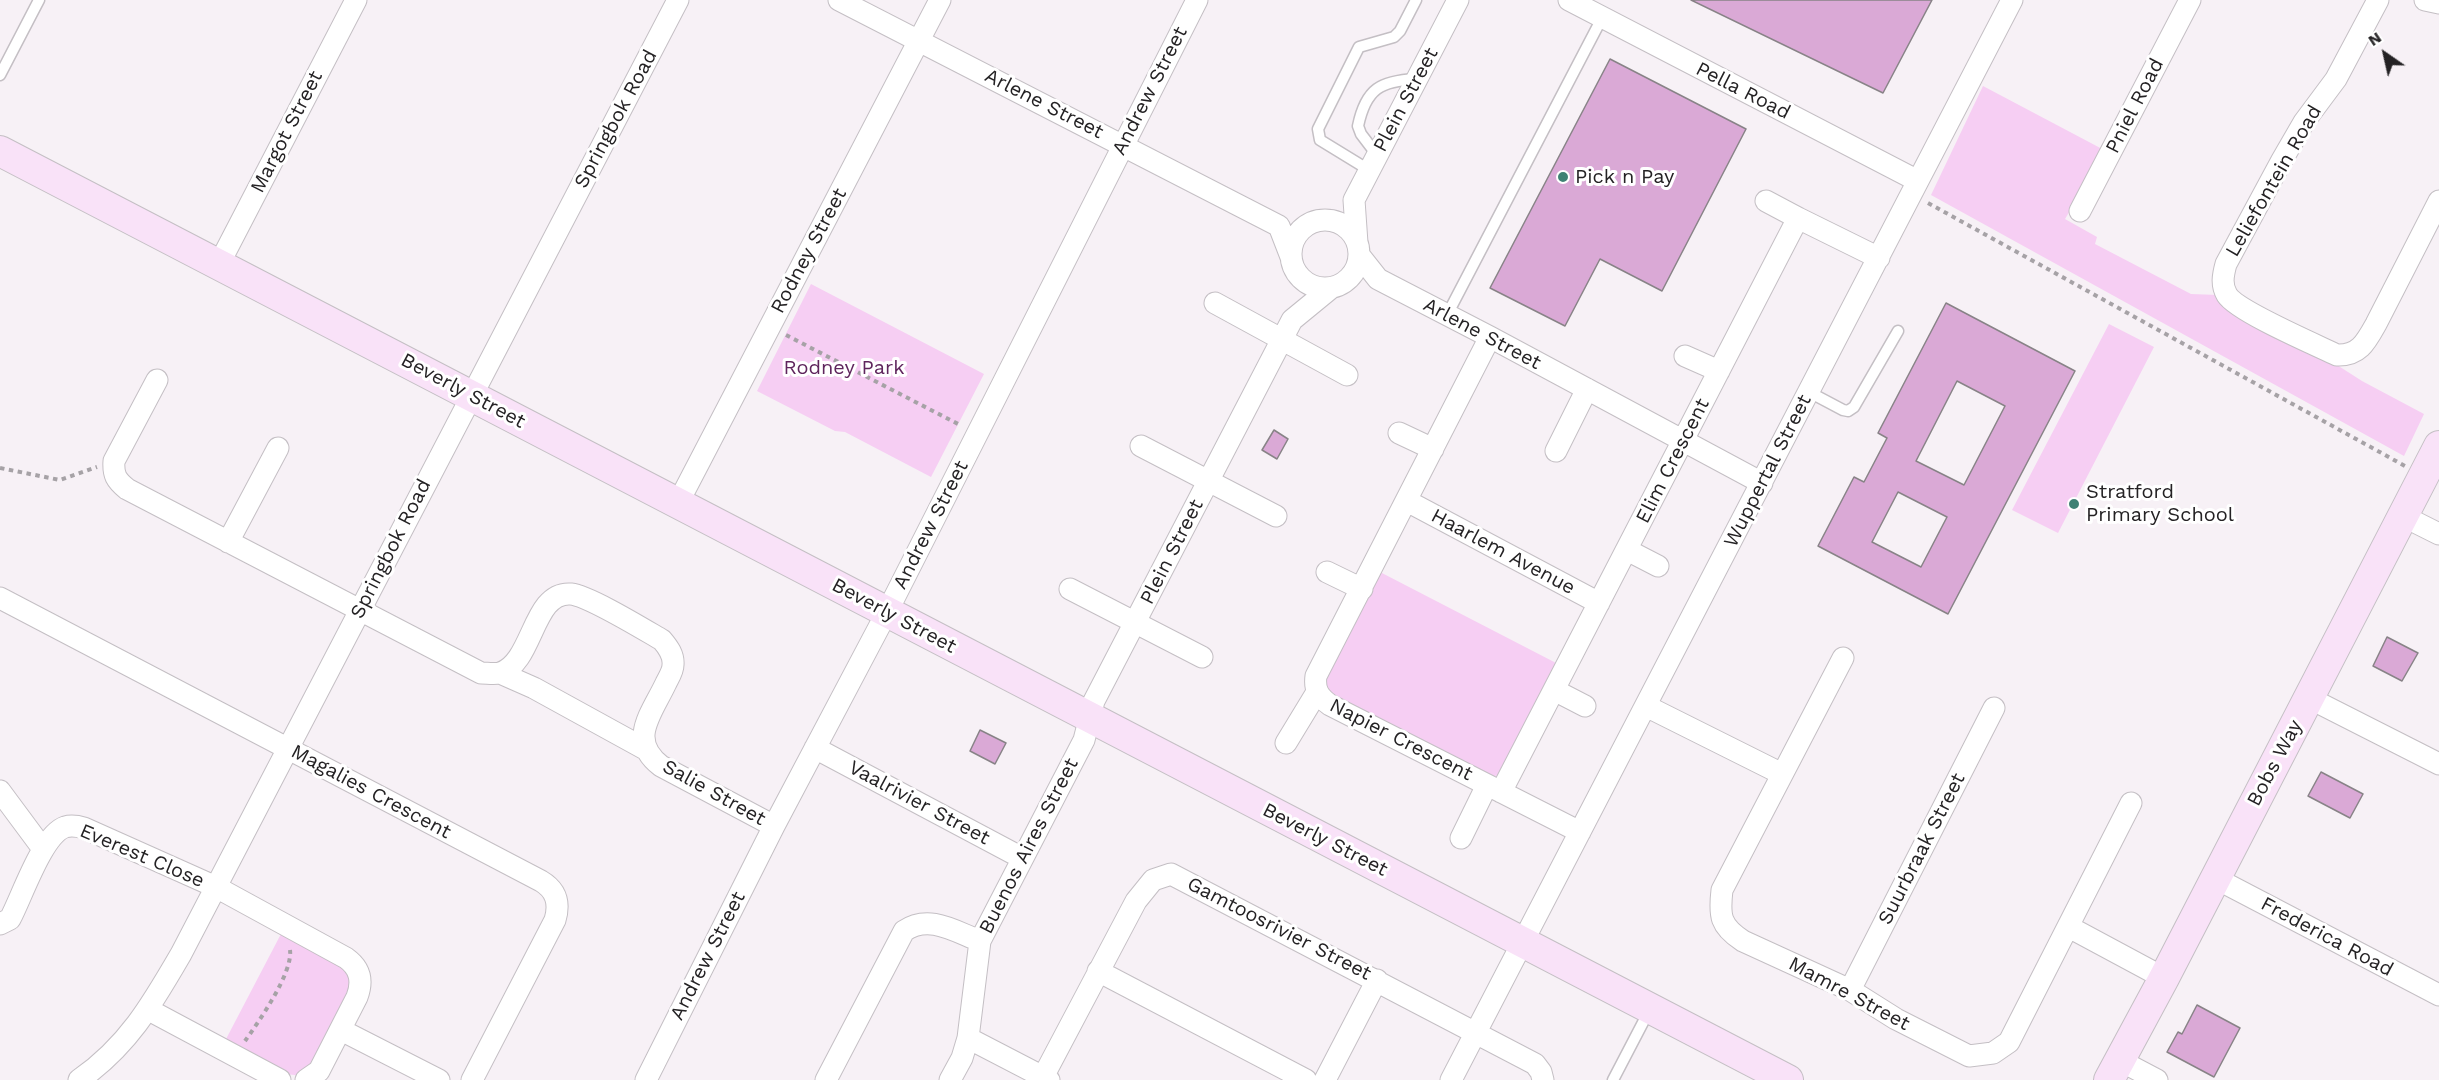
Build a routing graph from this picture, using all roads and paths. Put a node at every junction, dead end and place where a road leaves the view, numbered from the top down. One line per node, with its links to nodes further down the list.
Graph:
1 (39, 0): 17 (lane)
2 (356, 0): 33 (street, Margot Street)
3 (678, 0): 49 (street, Springbok Road)
4 (839, 0): 16 (street, Arlene Street)
5 (940, 0): 16 (street, Rodney Street)
6 (1197, 0): 19 (street, Andrew Street)
7 (1416, 0): 21 (lane)
8 (1569, 0): 15 (street, Pella Road)
9 (2012, 0): 22 (street, Wuppertal Street)
10 (2190, 0): 26 (street, Pniel Road)
11 (2378, 0): 25 (street, Leliefontein Road)
12 (2426, 0): 14 (street)
13 (1456, 1): 18 (street, Plein Street)
14 (2439, 3)
15 (1602, 18): 22 (street, Pella Road); 37 (lane)
16 (919, 40): 19 (street, Arlene Street); 39 (street, Rodney Street)
17 (0, 75)
18 (1416, 79): 21 (street, Plein Street); 21 (lane)
19 (1123, 144): 29 (street, Arlene Street); 51 (street, Andrew Street)
20 (0, 151): 33 (street, Beverly Street)
21 (1373, 163): 23 (street, Plein Street)
22 (1915, 187): 31 (street, Wuppertal Street); 60 (path)
23 (1354, 200): 28 (street, Plein Street); 30 (street)
24 (1766, 201): 27 (street)
25 (2439, 201)
26 (2080, 211)
27 (1798, 218): 31 (street); 44 (street, Elim Crescent)
28 (1321, 220): 29 (street); 30 (street); 32 (street)
29 (1279, 226): 32 (street)
30 (1358, 249): 34 (street, Arlene Street); 35 (street)
31 (1879, 258): 48 (street, Wuppertal Street)
32 (1292, 262): 35 (street); 38 (street, Plein Street)
33 (219, 264): 49 (street, Beverly Street)
34 (1378, 279): 35 (street); 37 (street, Arlene Street)
35 (1336, 286): 38 (street, Plein Street)
36 (1215, 303): 42 (street)
37 (1448, 315): 41 (street, Arlene Street)
38 (1292, 320): 42 (street, Plein Street)
39 (769, 327): 51 (path); 64 (street, Rodney Street)
40 (1898, 331): 48 (lane)
41 (1490, 337): 47 (street, Arlene Street); 56 (street, Napier Crescent)
42 (1282, 340): 45 (street); 61 (street, Plein Street)
43 (1685, 356): 44 (street)
44 (1719, 372): 52 (street, Elim Crescent)
45 (1347, 375)
46 (157, 380): 58 (street)
47 (1587, 389): 52 (street, Arlene Street); 57 (street)
48 (1809, 392): 62 (street, Wuppertal Street)
49 (471, 395): 64 (street, Beverly Street); 76 (street, Springbok Road)
50 (1399, 433): 56 (street)
51 (977, 434): 77 (street, Andrew Street)
52 (1683, 440): 62 (street, Arlene Street); 69 (street, Elim Crescent)
53 (1142, 446): 61 (street, Plein Street)
54 (2439, 446): 66 (street, Bobs Way)
55 (278, 448): 68 (street)
56 (1433, 449): 63 (street, Napier Crescent)
57 (1556, 452)
58 (114, 461): 59 (path); 68 (street)
59 (0, 468)
60 (2411, 469)
61 (1209, 480): 65 (street, Plein Street); 78 (street, Plein Street)
62 (1762, 483): 86 (street, Wuppertal Street)
63 (1407, 501): 73 (street, Napier Crescent); 75 (street, Haarlem Avenue)
64 (678, 503): 77 (street, Beverly Street)
65 (1276, 516)
66 (2403, 516): 67 (street); 84 (street, Bobs Way)
67 (2439, 534)
68 (228, 542): 76 (street)
69 (1627, 550): 70 (street); 75 (street, Elim Crescent)
70 (1659, 566)
71 (1327, 572): 73 (street)
72 (1070, 589): 78 (street, Plein Street)
73 (1362, 589): 83 (street, Napier Crescent)
74 (0, 598): 91 (street, Magalies Crescent)
75 (1599, 603): 82 (street, Elim Crescent)
76 (359, 611): 81 (street); 91 (street, Springbok Road)
77 (887, 612): 88 (street, Beverly Street); 90 (street, Andrew Street)
78 (1135, 623): 79 (street, Plein Street); 88 (street, Plein Street)
79 (1202, 657)
80 (1843, 658): 94 (street, Mamre Street)
81 (500, 673): 92 (street); 92 (street, Salie Street)
82 (1554, 690): 85 (street); 95 (street, Elim Crescent)
83 (1317, 692): 89 (street, Napier Crescent); 95 (street, Napier Crescent)
84 (2309, 698): 93 (street); 103 (street, Bobs Way)
85 (1585, 706)
86 (1646, 706): 94 (street); 99 (street, Wuppertal Street)
87 (1994, 708): 113 (street, Suurbraak Street)
88 (1090, 718): 102 (street, Buenos Aires Street); 109 (street, Beverly Street)
89 (1286, 743)
90 (815, 748): 98 (street, Andrew Street); 102 (street, Vaalrivier Street)
91 (287, 749): 104 (street, Springbok Road); 127 (street, Magalies Crescent)
92 (645, 749): 98 (street, Salie Street)
93 (2439, 764)
94 (1782, 774): 113 (street, Mamre Street)
95 (1494, 788): 99 (street, Napier Crescent); 100 (street, Napier Crescent)
96 (0, 791): 101 (street)
97 (2131, 803): 106 (street, Mamre Street)
98 (774, 826): 128 (street, Andrew Street)
99 (1580, 832): 109 (street, Wuppertal Street)
100 (1461, 838)
101 (43, 849): 104 (street, Everest Close); 105 (street, Everest Close)
102 (1022, 858): 108 (street, Buenos Aires Street)
103 (2215, 879): 111 (street, Bobs Way); 114 (street, Frederica Road)
104 (216, 887): 107 (street, Everest Close); 116 (street, Springbok Road)
105 (0, 924)
106 (2069, 927): 111 (street); 113 (street, Mamre Street)
107 (293, 929): 117 (street, Everest Close); 120 (path)
108 (980, 941): 119 (street, Buenos Aires Street); 129 (street)
109 (1523, 943): 115 (street, Beverly Street); 118 (street, Wuppertal Street)
110 (1098, 971): 112 (street, Gamtoosrivier Street); 122 (street, Gamtoosrivier Street); 131 (street)
111 (2164, 978): 121 (street, Bobs Way)
112 (1377, 980): 118 (street, Gamtoosrivier Street); 132 (street)
113 (1850, 990)
114 (2439, 995)
115 (1650, 1009): 135 (lane); 136 (street, Beverly Street)
116 (149, 1010): 120 (street); 123 (street, Springbok Road)
117 (341, 1030): 125 (street, Everest Close); 126 (street)
118 (1477, 1032): 133 (street, Wuppertal Street); 134 (street, Gamtoosrivier Street)
119 (968, 1038): 122 (street); 130 (street, Buenos Aires Street)
120 (233, 1055): 124 (street)
121 (2114, 1070): 137 (street)
122 (1046, 1078)
123 (79, 1080)
124 (280, 1080)
125 (306, 1080)
126 (439, 1080)
127 (472, 1080)
128 (646, 1080)
129 (826, 1080)
130 (950, 1080)
131 (1306, 1080)
132 (1325, 1080)
133 (1451, 1080)
134 (1543, 1080)
135 (1613, 1080)
136 (1788, 1080)
137 (2157, 1080)

